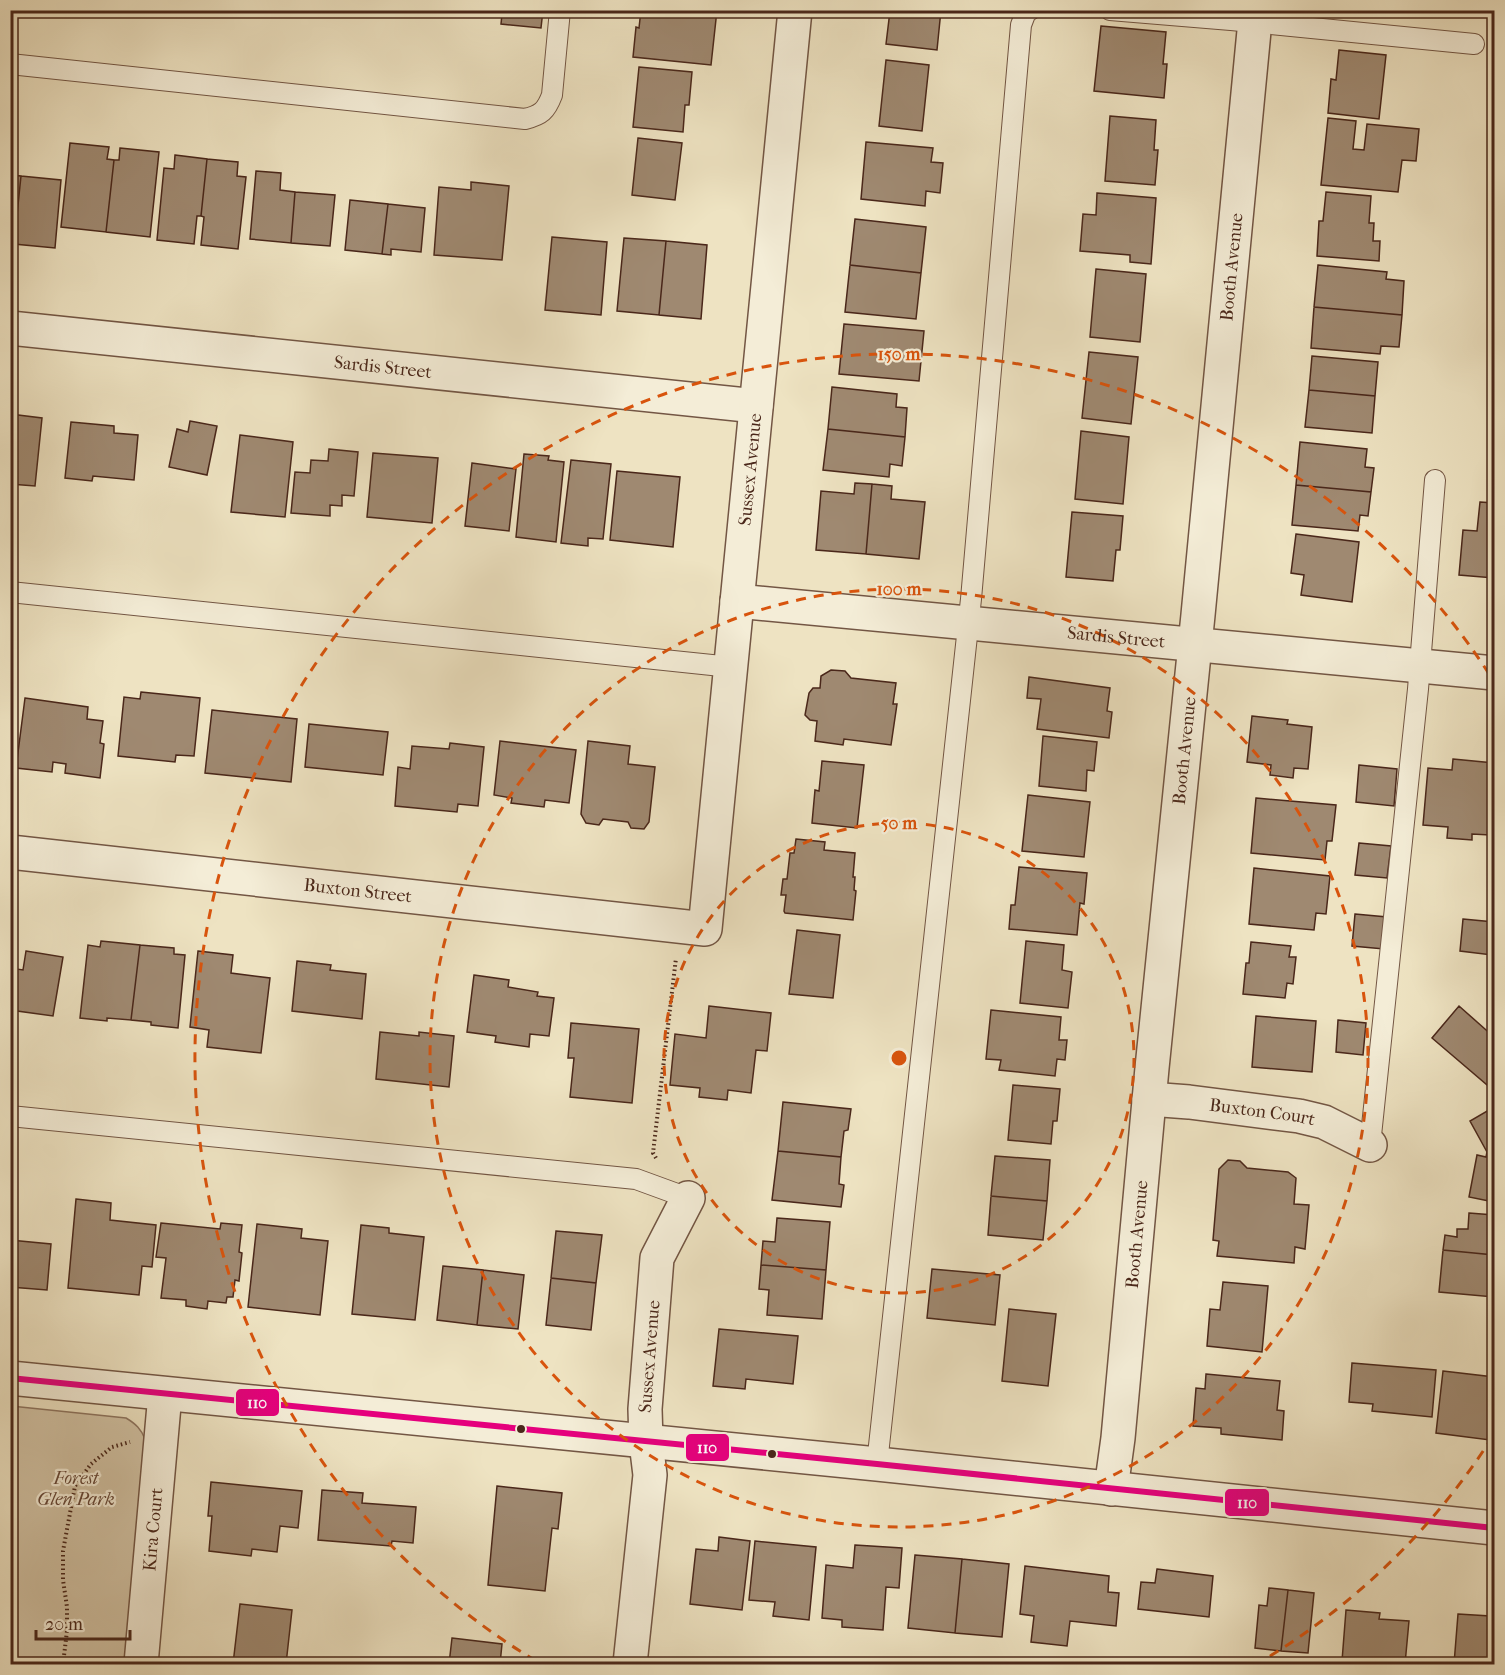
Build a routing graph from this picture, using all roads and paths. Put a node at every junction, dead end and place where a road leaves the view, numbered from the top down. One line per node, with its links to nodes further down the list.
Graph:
1 (560, 10): 7 (lane)
2 (795, 10): 9 (street, Sussex Avenue)
3 (1030, 10): 13 (lane)
4 (1110, 10): 5 (lane)
5 (1256, 16): 6 (lane); 14 (street, Booth Avenue)
6 (1474, 44)
7 (10, 64)
8 (10, 328): 9 (street, Sardis Street)
9 (756, 406): 12 (street, Sussex Avenue)
10 (1435, 480): 15 (lane)
11 (10, 592): 16 (lane)
12 (737, 600): 13 (street, Sardis Street); 16 (street, Sussex Avenue)
13 (969, 623): 14 (street, Sardis Street); 29 (lane)
14 (1195, 645): 15 (street, Sardis Street); 21 (street, Booth Avenue)
15 (1419, 666): 17 (street, Sardis Street); 23 (lane)
16 (730, 667): 19 (street, Sussex Avenue)
17 (1494, 673)
18 (10, 852): 19 (street, Buxton Street)
19 (705, 929)
20 (674, 959): 24 (path)
21 (1149, 1099): 23 (street, Buxton Court); 30 (street, Booth Avenue)
22 (10, 1116): 24 (lane)
23 (1370, 1145)
24 (688, 1198): 28 (street, Sussex Avenue)
25 (10, 1378): 26 (street)
26 (165, 1394): 28 (street); 33 (street, Kira Court)
27 (140, 1439): 32 (path)
28 (646, 1442): 29 (street); 34 (street, Sussex Avenue)
29 (877, 1464): 30 (street)
30 (1111, 1490): 31 (street)
31 (1494, 1528)
32 (63, 1665)
33 (141, 1665)
34 (630, 1665)

